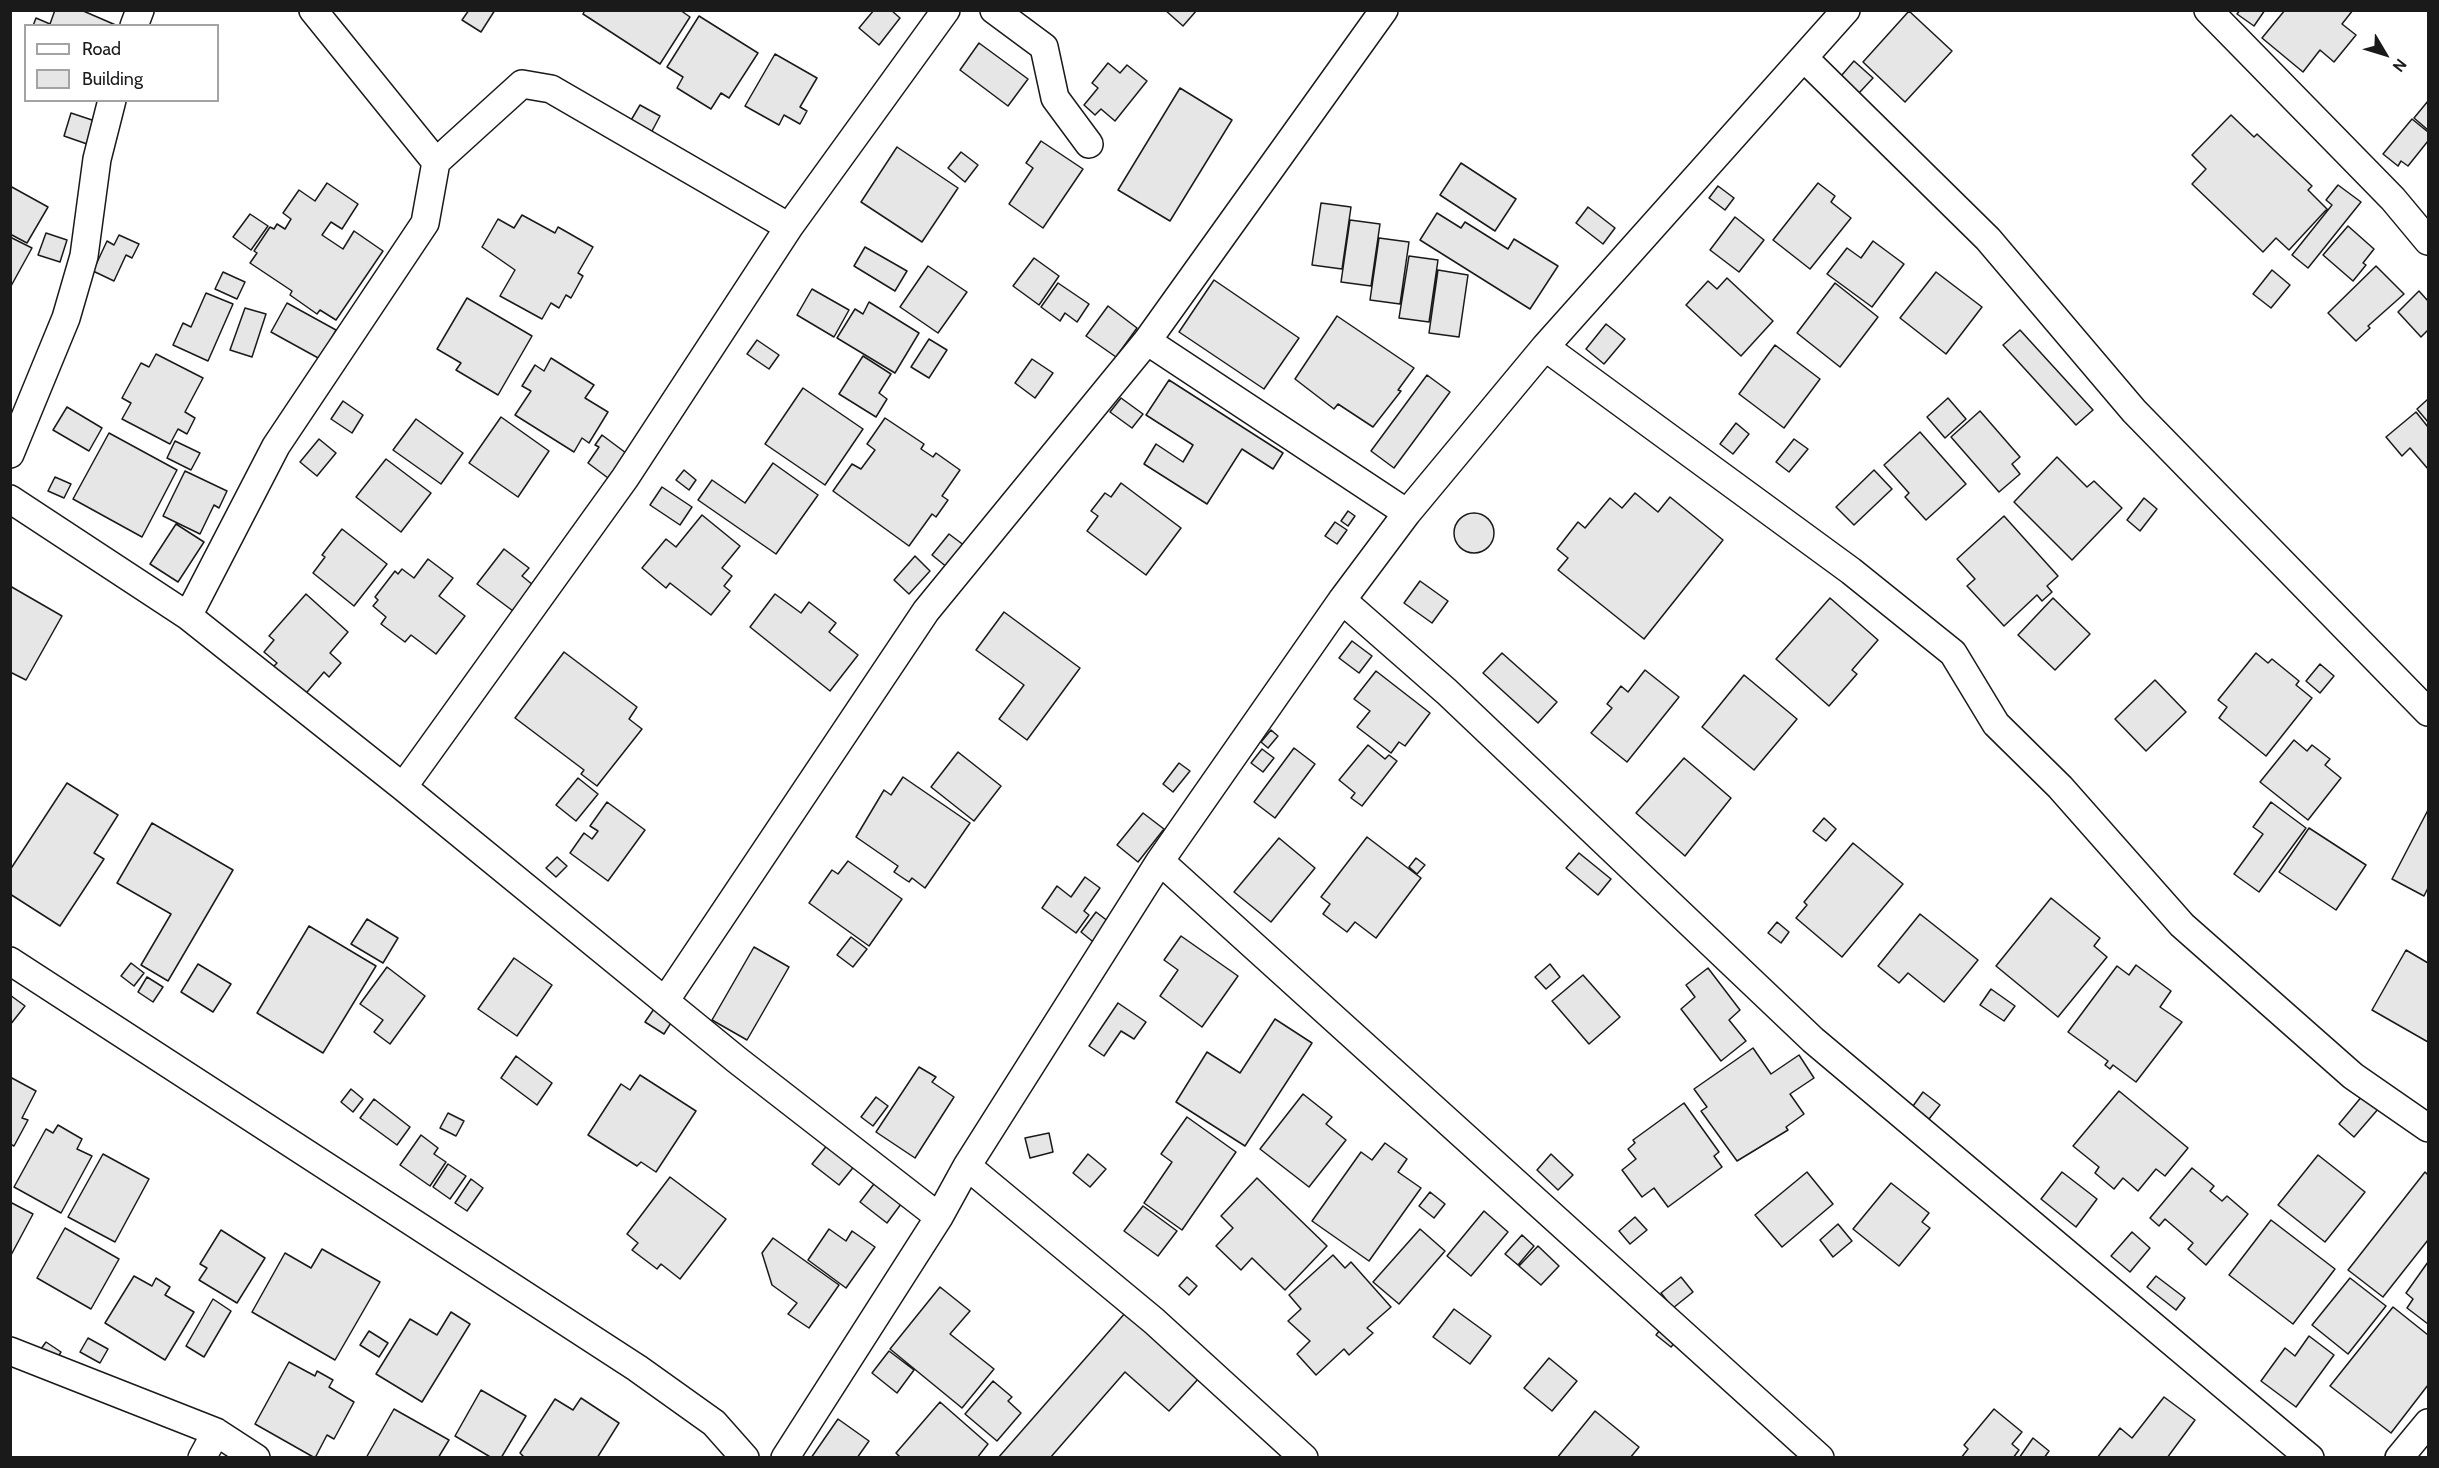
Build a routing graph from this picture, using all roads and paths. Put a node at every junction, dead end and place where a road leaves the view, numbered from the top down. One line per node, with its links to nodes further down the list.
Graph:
1 (313, 10): 10 (street)
2 (946, 10): 11 (street)
3 (994, 10): 9 (street)
4 (1384, 10): 13 (street)
5 (1846, 10): 7 (street)
6 (2208, 10): 12 (street)
7 (1804, 58): 14 (street); 20 (street)
8 (111, 102): 15 (street)
9 (1089, 144)
10 (436, 162): 11 (street); 19 (street)
11 (789, 227): 21 (street)
12 (2428, 241)
13 (1147, 341): 17 (street); 24 (street)
14 (1545, 347): 17 (street); 25 (street)
15 (10, 454)
16 (10, 499): 19 (street)
17 (1407, 513): 18 (street)
18 (1342, 600): 22 (street); 37 (street)
19 (188, 616): 21 (street)
20 (2425, 700)
21 (403, 787): 24 (street)
22 (1160, 861): 26 (street); 36 (street)
23 (10, 961): 33 (street)
24 (666, 1001): 27 (street)
25 (2428, 1128)
26 (967, 1166): 27 (street); 35 (street)
27 (939, 1217): 34 (street)
28 (10, 1351): 30 (street)
29 (2428, 1422): 38 (street)
30 (216, 1432): 31 (street); 32 (street)
31 (202, 1458)
32 (256, 1458)
33 (745, 1458)
34 (785, 1458)
35 (1304, 1458)
36 (1820, 1458)
37 (2310, 1458)
38 (2400, 1458)

